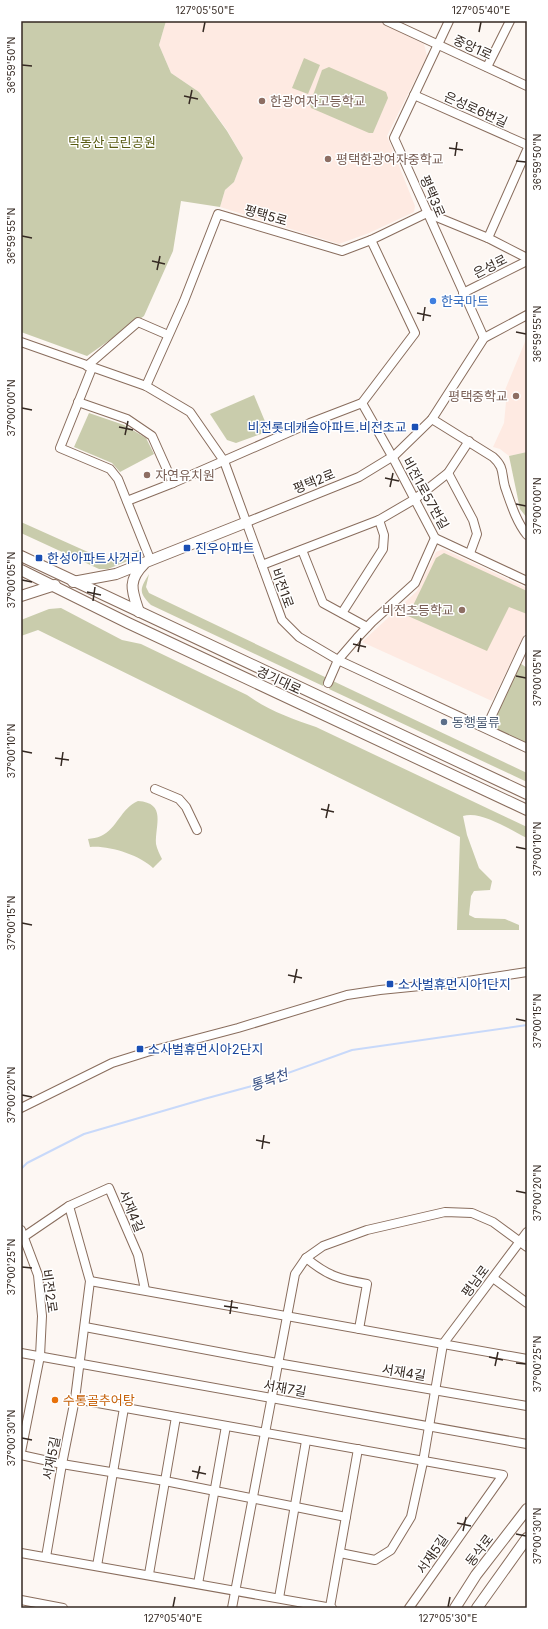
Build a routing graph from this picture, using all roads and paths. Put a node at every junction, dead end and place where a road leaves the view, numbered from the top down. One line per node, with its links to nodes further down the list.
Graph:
1 (387, 21): 4 (street, 중앙1로)
2 (449, 21): 4 (street, 평택3로)
3 (510, 21): 5 (street)
4 (438, 45): 5 (street, 중앙1로); 7 (street, 평택3로)
5 (487, 67): 6 (street, 중앙1로)
6 (527, 86)
7 (414, 95): 8 (street, 은성로6번길); 10 (street, 평택3로)
8 (527, 145)
9 (527, 150): 11 (street)
10 (427, 213): 11 (street); 12 (street, 평택5로); 15 (street, 평택3로)
11 (488, 238): 13 (street)
12 (371, 240): 17 (street, 평택5로); 23 (street)
13 (527, 258)
14 (527, 261): 15 (street, 은성로)
15 (463, 293): 18 (street, 평택3로)
16 (527, 315): 18 (street, 평택2로)
17 (168, 334): 20 (street); 21 (street, 평택5로)
18 (484, 338): 24 (street, 평택2로)
19 (21, 342): 20 (street)
20 (89, 367): 21 (street); 22 (street)
21 (146, 386): 27 (street)
22 (78, 402): 29 (street); 31 (street)
23 (362, 404): 26 (street, 비전1로57번길); 27 (street)
24 (432, 419): 25 (street); 26 (street, 평택2로)
25 (469, 441): 28 (street); 34 (street)
26 (392, 456): 30 (street, 비전1로57번길); 33 (street, 평택2로)
27 (224, 461): 29 (street); 33 (street)
28 (448, 473): 30 (street); 37 (street)
29 (173, 482): 31 (street)
30 (415, 499): 32 (street); 35 (street, 비전1로57번길)
31 (127, 501): 39 (street)
32 (379, 520): 36 (street); 47 (street)
33 (247, 522): 39 (main road, 평택2로); 40 (street, 비전1로)
34 (527, 535)
35 (436, 538): 37 (street, 비전1로57번길); 48 (street)
36 (302, 550): 40 (street); 47 (street)
37 (470, 553): 42 (street, 비전1로57번길)
38 (21, 556): 43 (main road, 경기대로)
39 (149, 559): 43 (main road, 평택2로); 46 (main road)
40 (262, 565): 50 (street, 비전1로)
41 (21, 570): 44 (main road, 경기대로)
42 (527, 581)
43 (74, 582): 44 (main road, 평택2로); 46 (main road, 경기대로)
44 (53, 586): 45 (main road, 평택2로); 56 (main road, 경기대로)
45 (21, 596)
46 (139, 612): 55 (main road, 경기대로)
47 (342, 613): 48 (street)
48 (367, 627): 50 (street)
49 (527, 640): 52 (street)
50 (338, 660): 51 (street); 52 (street, 비전1로)
51 (328, 683)
52 (486, 728): 53 (street, 비전1로)
53 (527, 748)
54 (155, 789): 57 (street)
55 (527, 794)
56 (527, 810)
57 (197, 830)
58 (527, 972): 59 (street)
59 (21, 1108)
60 (69, 1206): 62 (street); 67 (street); 68 (street, 서재4길)
61 (527, 1232): 63 (street, 평남로)
62 (22, 1235): 75 (street, 비전2로)
63 (520, 1242): 64 (street); 65 (street); 66 (street, 평남로)
64 (527, 1247)
65 (306, 1258): 70 (street); 72 (street)
66 (493, 1278): 69 (street); 73 (street, 평남로)
67 (90, 1281): 68 (street); 71 (street, 서재5길)
68 (145, 1290): 70 (street)
69 (527, 1303)
70 (286, 1316): 72 (street); 78 (street)
71 (85, 1327): 77 (street, 서재5길); 78 (street, 서재4길)
72 (359, 1329): 73 (street)
73 (443, 1344): 76 (street); 79 (street)
74 (21, 1353): 75 (street, 서재7길)
75 (40, 1356): 77 (street, 서재7길); 91 (street, 비전2로)
76 (527, 1359)
77 (80, 1363): 80 (street, 서재7길); 81 (street, 서재5길)
78 (277, 1363): 79 (street, 서재4길); 80 (street)
79 (436, 1389): 82 (street, 서재4길); 86 (street)
80 (271, 1398): 86 (street, 서재7길); 87 (street)
81 (75, 1399): 83 (street); 94 (street, 서재5길)
82 (527, 1406)
83 (124, 1408): 84 (street); 95 (street)
84 (176, 1417): 85 (street); 96 (street)
85 (226, 1426): 87 (street); 97 (street)
86 (430, 1426): 89 (street, 서재7길); 93 (street)
87 (264, 1433): 88 (street); 98 (street)
88 (306, 1441): 90 (street); 99 (street)
89 (527, 1444)
90 (358, 1449): 93 (street); 101 (street)
91 (21, 1452)
92 (21, 1455): 94 (street)
93 (423, 1462): 104 (street); 115 (street, 서재5길)
94 (62, 1464): 95 (street); 105 (street, 서재5길)
95 (112, 1472): 96 (street); 106 (street)
96 (165, 1481): 97 (street); 107 (street)
97 (215, 1491): 98 (street); 108 (street)
98 (252, 1498): 99 (street); 109 (street)
99 (295, 1507): 101 (street); 110 (street)
100 (527, 1509): 116 (main road, 동삭로)
101 (346, 1517): 104 (street)
102 (527, 1538): 117 (main road)
103 (21, 1553): 105 (street)
104 (340, 1554): 114 (street)
105 (46, 1557): 106 (street)
106 (97, 1566): 107 (street)
107 (149, 1574): 108 (street)
108 (198, 1584): 109 (street)
109 (235, 1591): 110 (street); 113 (street)
110 (279, 1598): 114 (street)
111 (21, 1600): 112 (street)
112 (63, 1608)
113 (232, 1608)
114 (331, 1608)
115 (409, 1608)
116 (455, 1608)
117 (477, 1608)

